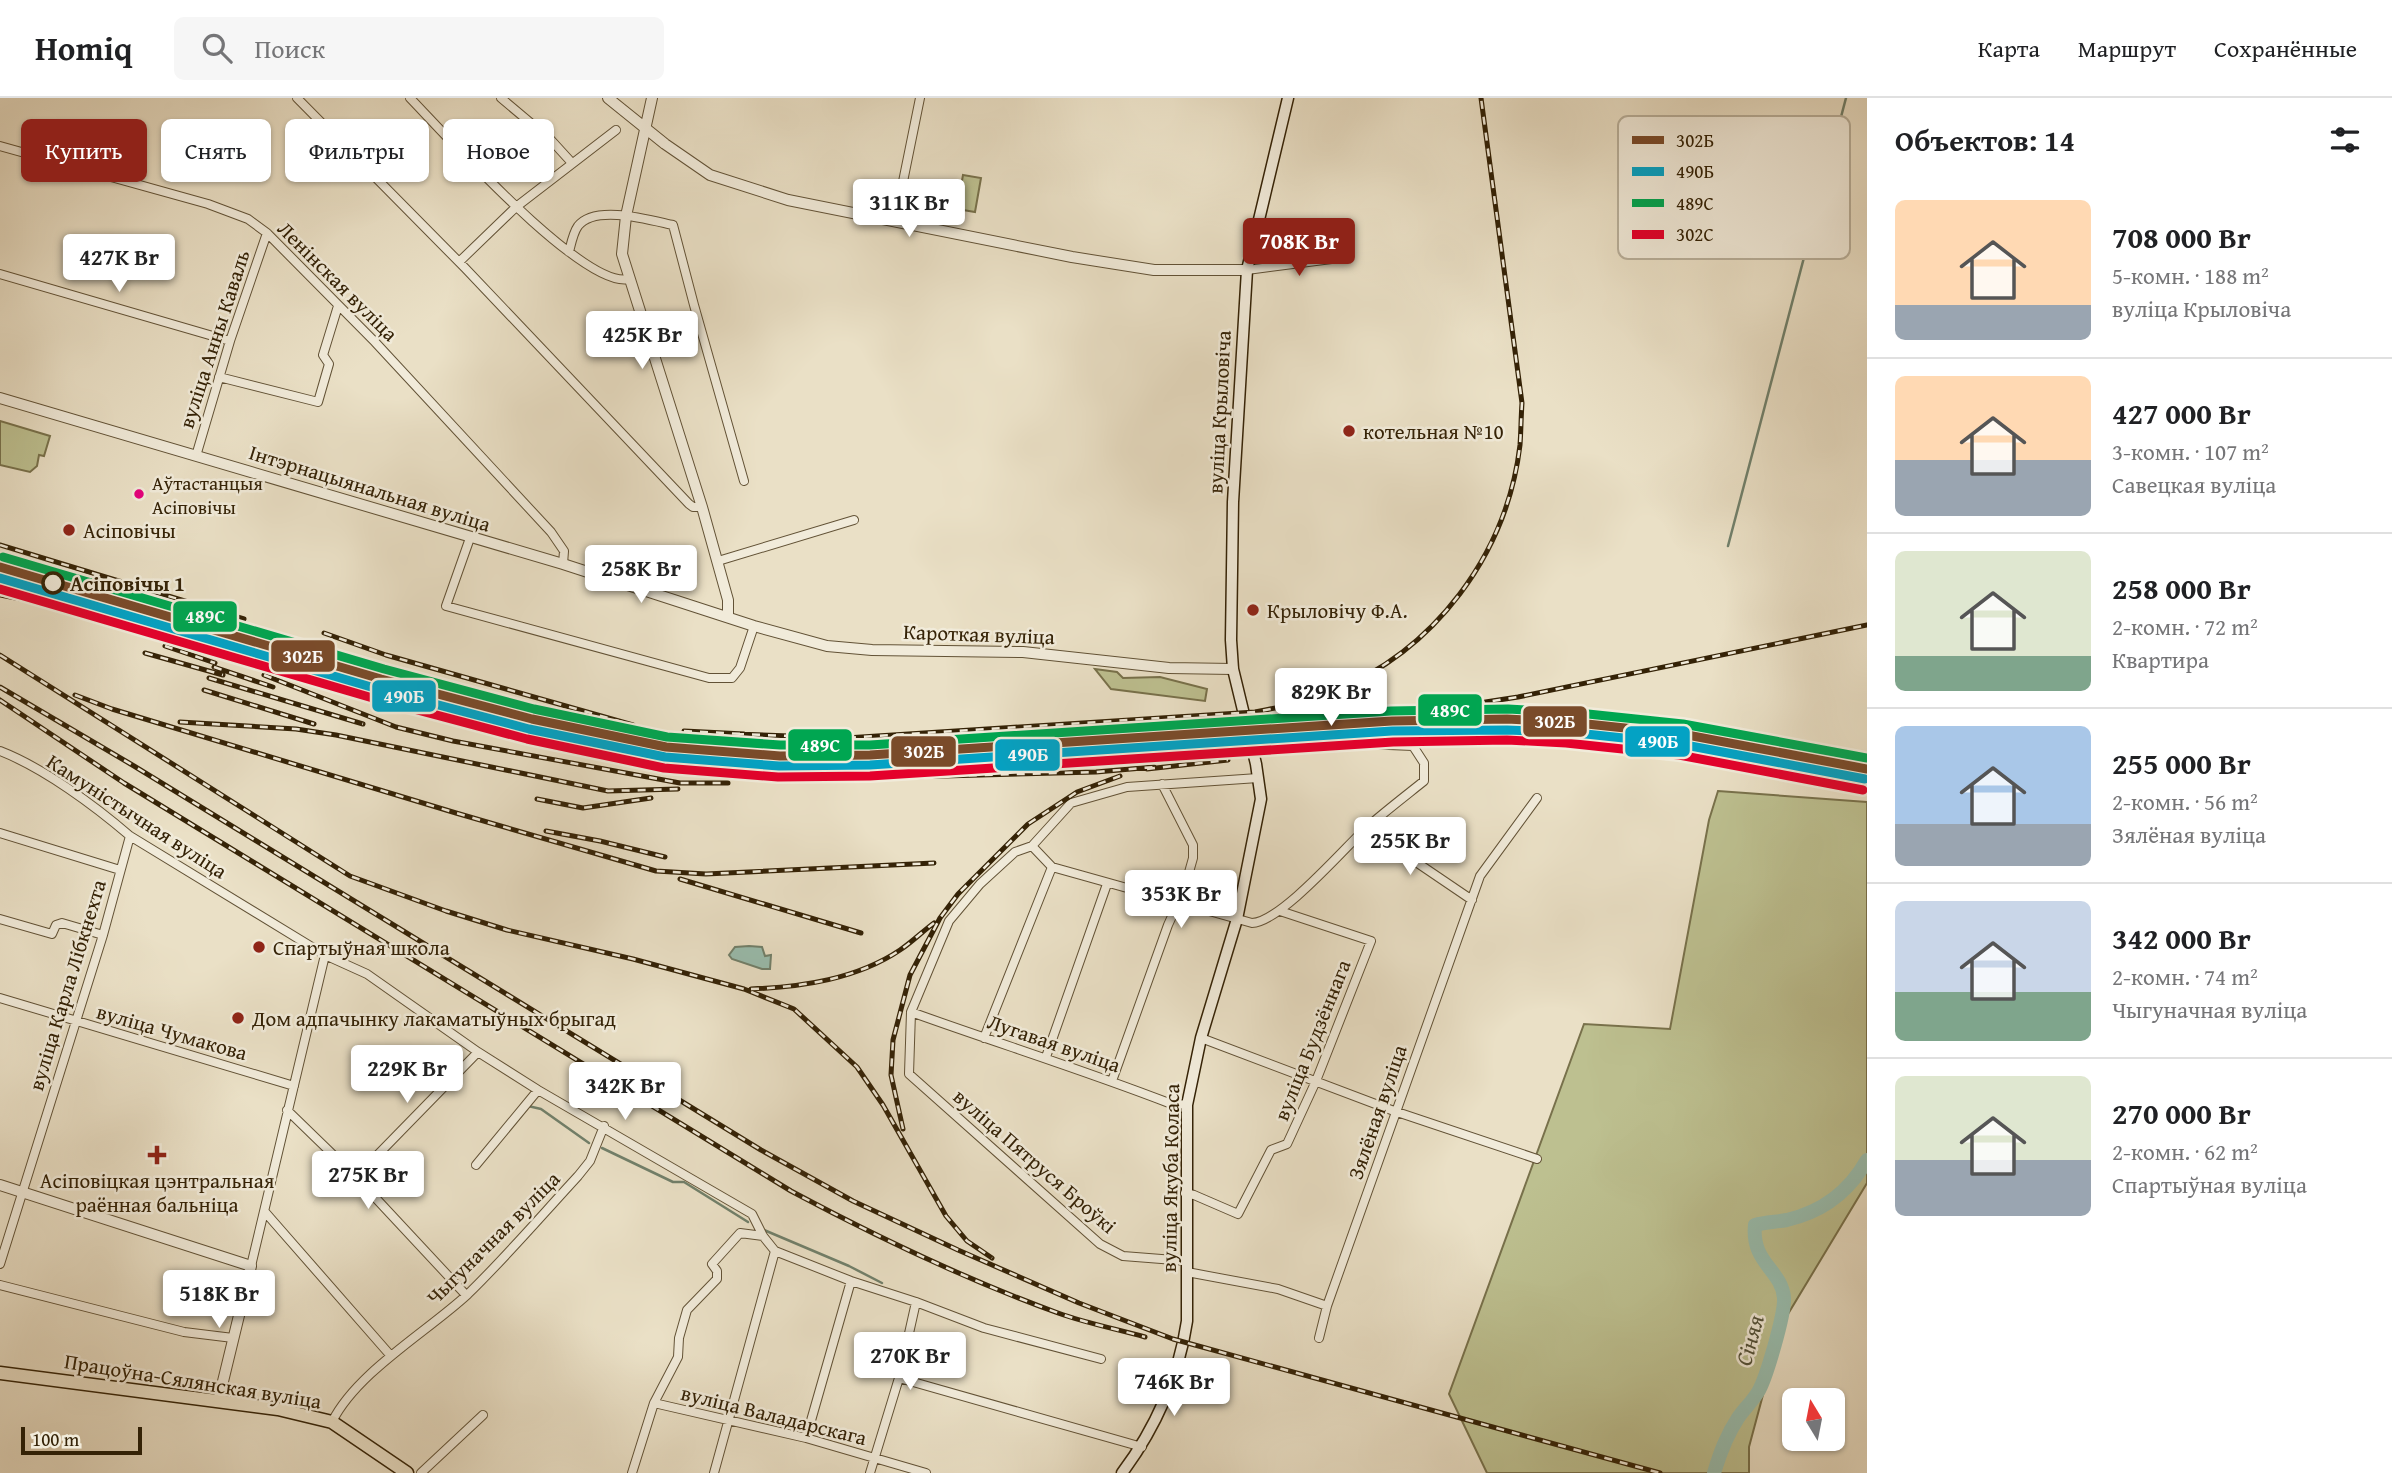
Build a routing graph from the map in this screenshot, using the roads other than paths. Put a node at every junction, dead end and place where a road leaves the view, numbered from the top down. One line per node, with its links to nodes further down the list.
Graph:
1 (297, 98): 18 (street)
2 (410, 98): 12 (street)
3 (500, 98): 11 (street)
4 (608, 98): 8 (street)
5 (652, 98): 8 (street)
6 (920, 98): 14 (street)
7 (1288, 98): 19 (main road, вуліца Крыловіча)
8 (645, 128): 13 (street); 14 (street)
9 (615, 130): 11 (street)
10 (0, 146): 15 (street, Ленінская вуліца)
11 (572, 163): 12 (street)
12 (516, 207): 16 (street); 18 (street)
13 (626, 216): 16 (street); 21 (street); 27 (street)
14 (895, 222): 19 (street)
15 (267, 233): 22 (street, Ленінская вуліца); 23 (street, вуліца Анны Каваль)
16 (569, 252): 21 (street)
17 (1347, 257): 19 (street)
18 (459, 262): 28 (street)
19 (1247, 270): 35 (main road, вуліца Крыловіча)
20 (0, 274): 23 (street)
21 (629, 279): 28 (street)
22 (338, 306): 24 (street); 32 (street, Ленінская вуліца)
23 (230, 341): 24 (street, вуліца Анны Каваль)
24 (219, 377): 26 (street, вуліца Анны Каваль)
25 (0, 398): 26 (street, Інтэрнацыянальная вуліца)
26 (195, 456): 30 (street, Інтэрнацыянальная вуліца)
27 (744, 481)
28 (702, 507): 31 (street)
29 (854, 520): 31 (street)
30 (470, 538): 32 (street, Інтэрнацыянальная вуліца); 34 (street)
31 (718, 561): 33 (street)
32 (563, 564): 33 (street, Інтэрнацыянальная вуліца)
33 (727, 616): 34 (street, Кароткая вуліца)
34 (754, 626): 35 (street, Кароткая вуліца)
35 (1233, 669): 36 (main road, вуліца Крыловіча)
36 (1247, 731): 37 (main road, вуліца Якуба Коласа)
37 (1252, 749): 39 (main road, вуліца Якуба Коласа); 42 (street)
38 (0, 751): 44 (street, Камуністычная вуліца)
39 (1258, 778): 40 (street); 53 (main road, вуліца Якуба Коласа)
40 (1163, 784): 45 (street); 50 (street)
41 (1537, 798): 49 (street, Зялёная вуліца)
42 (1366, 828): 49 (street); 51 (street)
43 (0, 832): 47 (street)
44 (130, 836): 47 (street, вуліца Карла Лібкнехта); 55 (street, Камуністычная вуліца)
45 (1032, 846): 46 (street); 57 (street)
46 (1052, 866): 48 (street); 59 (street)
47 (120, 870): 54 (street, вуліца Карла Лібкнехта)
48 (1107, 884): 50 (street); 62 (street)
49 (1472, 900): 69 (street, Зялёная вуліца)
50 (1179, 902): 53 (street); 63 (street)
51 (1280, 911): 53 (street); 64 (street, вуліца Будзённага)
52 (0, 919): 54 (street)
53 (1237, 919): 60 (main road, вуліца Якуба Коласа)
54 (103, 935): 58 (street, вуліца Карла Лібкнехта)
55 (325, 956): 61 (street, Камуністычная вуліца); 65 (street)
56 (0, 998): 58 (street, вуліца Чумакова)
57 (911, 1012): 59 (street, Лугавая вуліца); 82 (street, вуліца Пятруся Броўкі)
58 (76, 1022): 65 (street, вуліца Чумакова); 75 (street, вуліца Карла Лібкнехта)
59 (984, 1038): 62 (street, Лугавая вуліца)
60 (1201, 1038): 64 (street); 67 (main road, вуліца Якуба Коласа)
61 (478, 1052): 66 (street, Камуністычная вуліца); 73 (street)
62 (1046, 1057): 63 (street, Лугавая вуліца)
63 (1112, 1081): 67 (street, Лугавая вуліца)
64 (1316, 1081): 69 (street); 76 (street, вуліца Будзённага)
65 (294, 1086): 68 (street)
66 (538, 1090): 70 (street, Камуністычная вуліца); 72 (street)
67 (1187, 1105): 76 (main road, вуліца Якуба Коласа)
68 (287, 1110): 73 (street); 77 (street)
69 (1394, 1111): 71 (street); 87 (street, Зялёная вуліца)
70 (604, 1126): 78 (street, Камуністычная вуліца); 85 (street, Чыгуначная вуліца)
71 (1537, 1159)
72 (476, 1165)
73 (356, 1177): 85 (street)
74 (0, 1185): 75 (street)
75 (22, 1191): 80 (street, вуліца Карла Лібкнехта); 81 (street)
76 (1185, 1193): 82 (main road, вуліца Якуба Коласа)
77 (265, 1212): 81 (street); 90 (street)
78 (763, 1236): 79 (street, Камуністычная вуліца); 95 (street)
79 (775, 1251): 83 (street); 97 (street)
80 (0, 1264)
81 (251, 1266): 88 (street)
82 (1187, 1267): 87 (street, вуліца Пятруся Броўкі); 100 (main road, вуліца Якуба Коласа)
83 (852, 1282): 86 (street); 99 (street)
84 (0, 1285): 88 (street)
85 (467, 1295): 90 (street, Чыгуначная вуліца)
86 (916, 1302): 91 (street); 93 (street)
87 (1327, 1306): 89 (street, Зялёная вуліца)
88 (233, 1338): 94 (street)
89 (1319, 1338)
90 (391, 1356): 98 (street, Чыгуначная вуліца)
91 (1101, 1359)
92 (0, 1373): 94 (main road, Працоўна-Сялянская вуліца)
93 (900, 1378): 100 (street); 101 (street)
94 (218, 1402): 98 (main road, Працоўна-Сялянская вуліца)
95 (654, 1403): 97 (street, вуліца Валадарскага); 104 (street)
96 (482, 1415): 103 (street)
97 (730, 1419): 99 (street, вуліца Валадарскага); 105 (street)
98 (332, 1422): 102 (main road, Працоўна-Сялянская вуліца)
99 (806, 1438): 101 (street, вуліца Валадарскага)
100 (1142, 1447): 108 (main road, вуліца Якуба Коласа)
101 (874, 1458): 106 (street); 107 (street, вуліца Валадарскага)
102 (407, 1473)
103 (421, 1473)
104 (632, 1473)
105 (714, 1473)
106 (870, 1473)
107 (926, 1473)
108 (1122, 1473)

